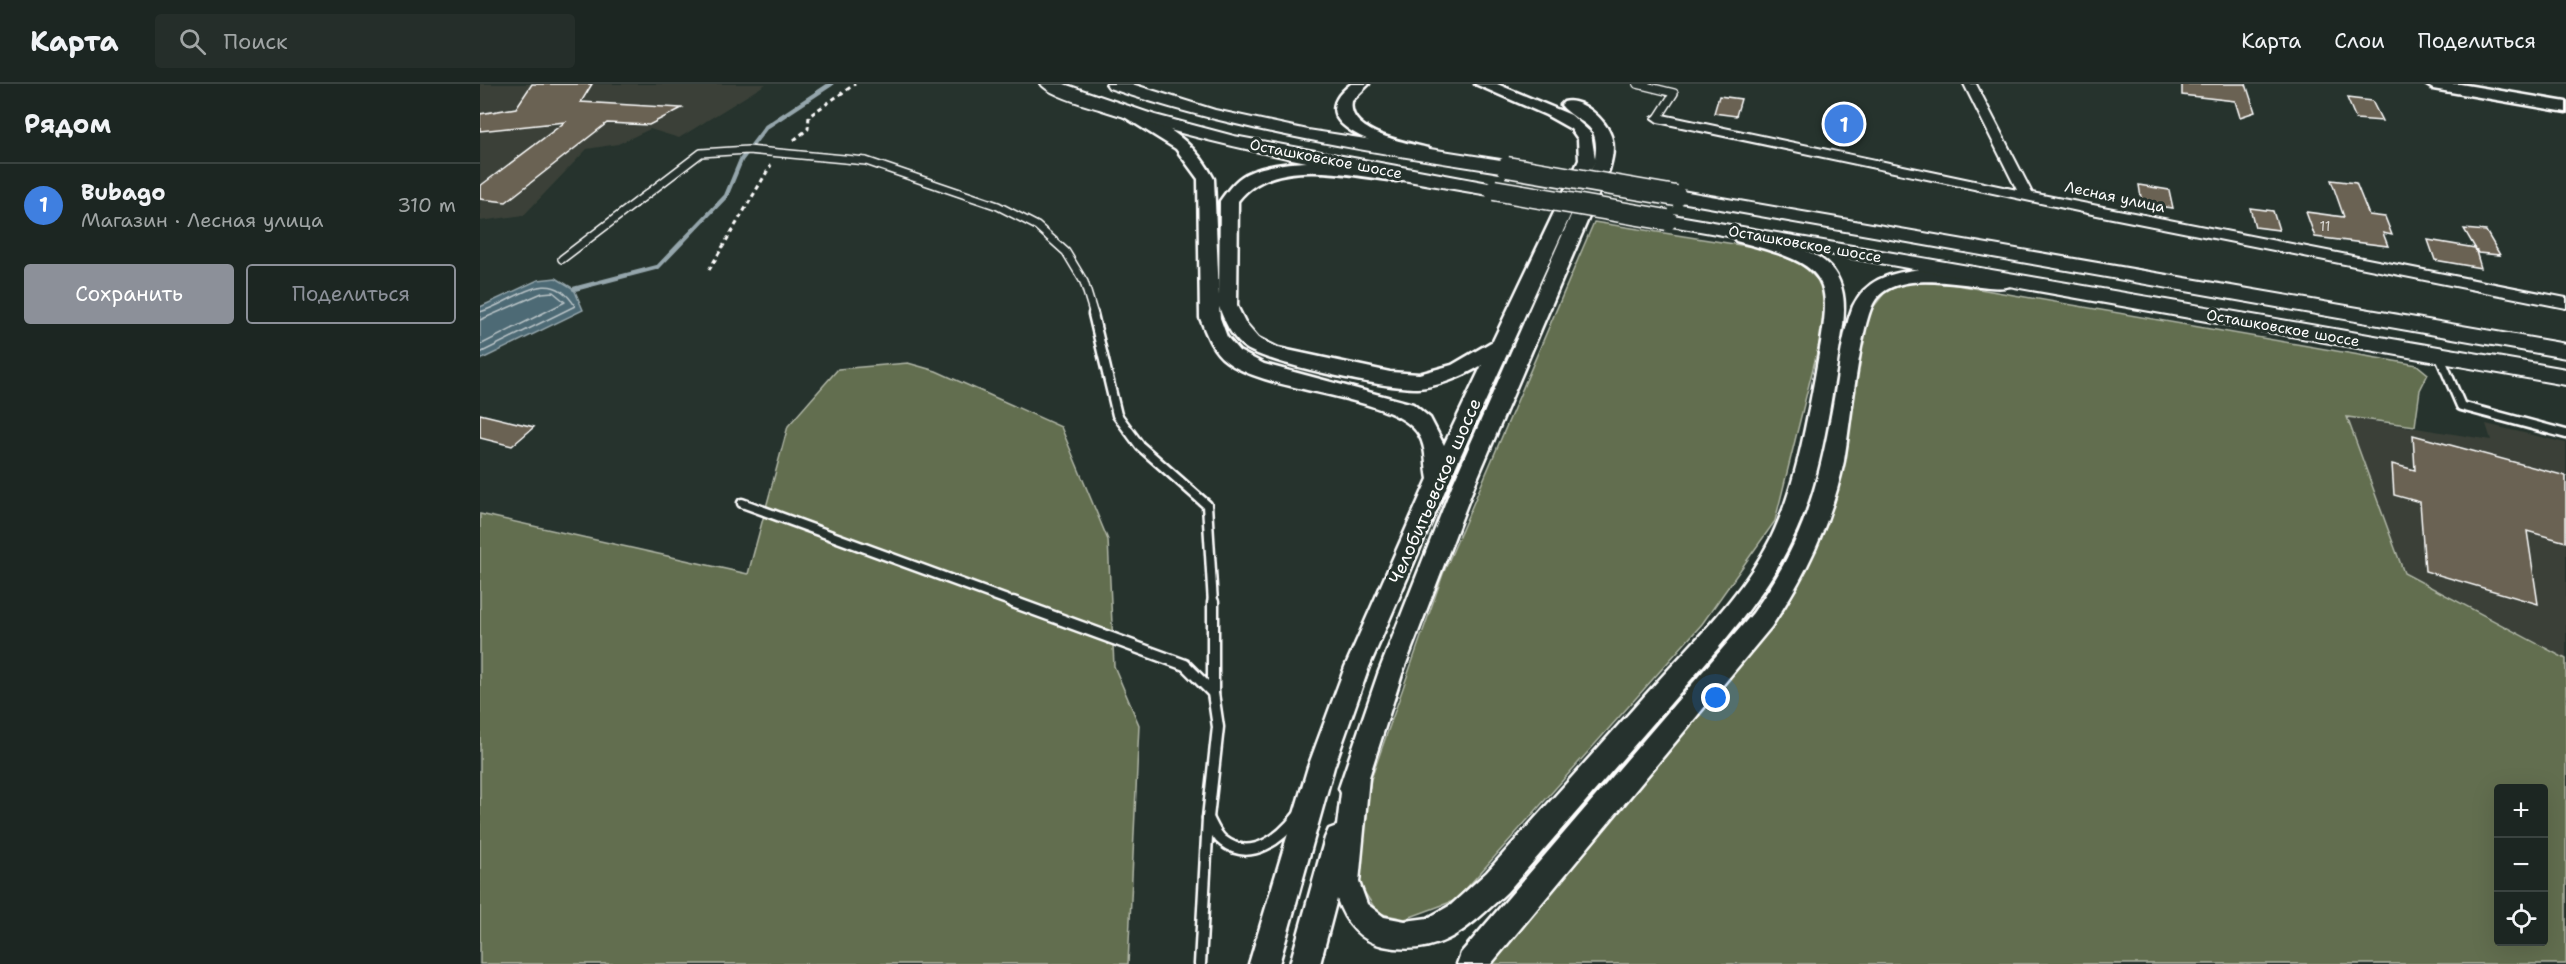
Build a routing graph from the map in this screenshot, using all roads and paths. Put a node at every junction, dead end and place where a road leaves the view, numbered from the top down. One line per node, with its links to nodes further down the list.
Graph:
1 (855, 84): 13 (path)
2 (1050, 84): 11 (main road, Осташковское шоссе)
3 (1114, 84): 14 (main road, Осташковское шоссе)
4 (1361, 84): 14 (street)
5 (1518, 84): 31 (street, Челобитьевское шоссе)
6 (1637, 84): 12 (lane)
7 (1970, 84): 16 (street)
8 (2433, 84): 10 (street)
9 (1486, 85): 22 (street, Челобитьевское шоссе)
10 (2566, 107)
11 (1119, 109): 15 (main road, Осташковское шоссе); 27 (street)
12 (1658, 118): 16 (street, Лесная улица)
13 (778, 153): 18 (lane); 19 (path); 29 (lane)
14 (1456, 159): 23 (main road, Осташковское шоссе, bridge)
15 (1437, 180): 17 (main road, Осташковское шоссе, bridge); 22 (street)
16 (2026, 194): 21 (street, Лесная улица)
17 (1667, 220): 20 (main road, Осташковское шоссе); 31 (street)
18 (562, 259)
19 (709, 270)
20 (2055, 288): 24 (main road, Осташковское шоссе); 36 (street)
21 (2566, 303)
22 (1499, 345): 27 (street, Челобитьевское шоссе)
23 (2566, 351)
24 (2439, 355): 25 (main road, Осташковское шоссе); 26 (lane)
25 (2566, 377)
26 (2566, 434)
27 (1438, 481): 30 (street, Челобитьевское шоссе)
28 (742, 504): 29 (lane)
29 (1213, 693): 32 (lane)
30 (1321, 768): 32 (lane); 34 (street, Челобитьевское шоссе)
31 (1356, 774): 35 (street, Челобитьевское шоссе)
32 (1208, 819): 33 (lane)
33 (1200, 964)
34 (1264, 964)
35 (1305, 964)
36 (1472, 964)

